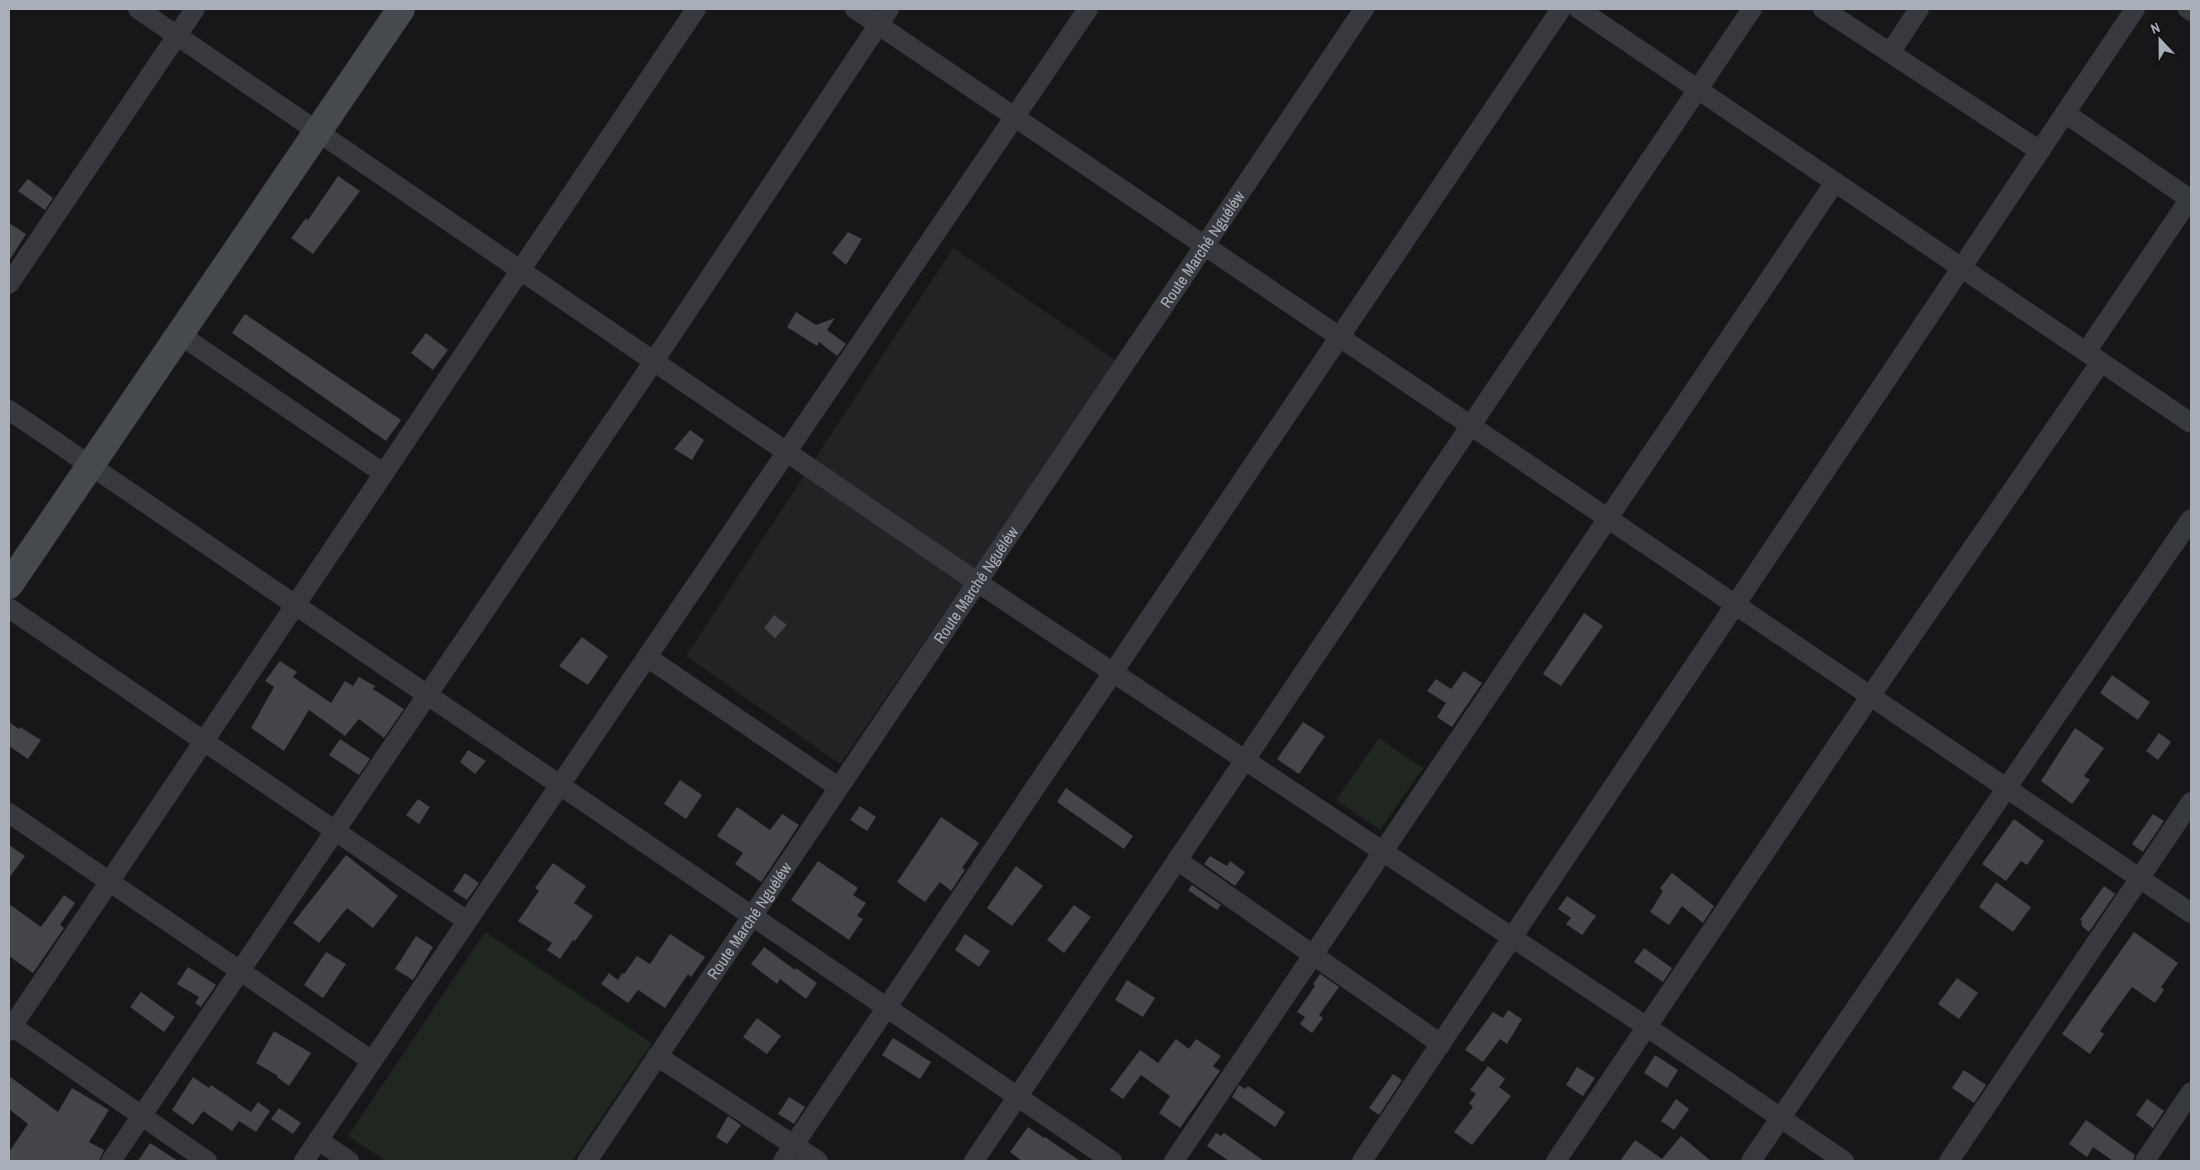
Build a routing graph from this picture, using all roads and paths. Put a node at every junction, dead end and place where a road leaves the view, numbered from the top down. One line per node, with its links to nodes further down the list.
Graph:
1 (138, 9): 17 (street)
2 (195, 9): 17 (street)
3 (401, 9): 22 (main road)
4 (696, 9): 28 (street)
5 (855, 9): 16 (street)
6 (1088, 9): 21 (street)
7 (1364, 9): 26 (street, Route Marché Nguéléw)
8 (1561, 9): 31 (street)
9 (1578, 9): 19 (street)
10 (1752, 9): 19 (street)
11 (1823, 9): 18 (street)
12 (1919, 9): 18 (street)
13 (2135, 9): 20 (street)
14 (2188, 9): 15 (street)
15 (2191, 11)
16 (884, 17): 21 (street); 33 (street)
17 (177, 35): 22 (street); 29 (street)
18 (1890, 53): 23 (street)
19 (1697, 89): 24 (street); 36 (street)
20 (2065, 113): 23 (street); 25 (street)
21 (1014, 117): 26 (street); 37 (street)
22 (318, 132): 28 (street); 30 (main road)
23 (2040, 151): 27 (street)
24 (1835, 182): 27 (street); 40 (street)
25 (2191, 199): 32 (street)
26 (1204, 246): 31 (street); 42 (street, Route Marché Nguéléw)
27 (1962, 268): 32 (street); 45 (street)
28 (520, 270): 33 (street); 39 (street)
29 (9, 284)
30 (179, 334): 38 (main road); 39 (street)
31 (1339, 337): 36 (street); 48 (street)
32 (2094, 357): 35 (street); 49 (street)
33 (654, 361): 37 (street); 50 (street)
34 (9, 410): 38 (street)
35 (2191, 423)
36 (1470, 426): 40 (street); 52 (street)
37 (786, 452): 42 (street); 47 (street)
38 (90, 465): 43 (main road); 44 (street)
39 (384, 473): 44 (street)
40 (1608, 518): 45 (street); 59 (street)
41 (2191, 519): 55 (street)
42 (977, 582): 48 (street); 54 (street, Route Marché Nguéléw)
43 (9, 585)
44 (295, 605): 50 (street); 51 (street)
45 (1735, 605): 49 (street); 66 (street)
46 (9, 608): 51 (street)
47 (647, 657): 53 (street); 54 (street)
48 (1113, 673): 52 (street); 69 (street)
49 (1871, 695): 55 (street); 71 (street)
50 (428, 696): 53 (street); 58 (street)
51 (203, 741): 58 (street); 62 (street)
52 (1244, 760): 59 (street); 60 (street)
53 (560, 785): 64 (street); 65 (street)
54 (838, 787): 64 (street, Route Marché Nguéléw)
55 (2007, 788): 61 (street); 78 (street)
56 (2191, 802): 61 (street)
57 (9, 813): 62 (street)
58 (336, 832): 65 (street); 68 (street)
59 (1382, 852): 66 (street); 67 (street)
60 (1177, 860): 67 (street); 76 (street)
61 (2139, 878): 63 (street); 94 (street)
62 (109, 881): 68 (street); 70 (street)
63 (2191, 914)
64 (751, 916): 69 (street); 73 (street, Route Marché Nguéléw)
65 (467, 922): 74 (street)
66 (1512, 938): 71 (street); 72 (street)
67 (1314, 955): 72 (street); 89 (street)
68 (241, 971): 74 (street); 77 (street)
69 (887, 1008): 76 (street); 80 (street)
70 (10, 1027): 77 (street)
71 (1646, 1027): 78 (street); 91 (street)
72 (1441, 1044): 90 (street)
73 (657, 1056): 80 (street); 85 (street, Route Marché Nguéléw)
74 (372, 1061): 79 (street)
75 (2191, 1092): 95 (street)
76 (1017, 1097): 87 (street); 88 (street)
77 (142, 1116): 81 (street); 82 (street)
78 (1780, 1119): 92 (street); 93 (street)
79 (318, 1140): 83 (street); 84 (street)
80 (788, 1153): 86 (street)
81 (111, 1161)
82 (207, 1161)
83 (304, 1161)
84 (349, 1161)
85 (587, 1161)
86 (818, 1161)
87 (974, 1161)
88 (1112, 1161)
89 (1174, 1161)
90 (1362, 1161)
91 (1556, 1161)
92 (1751, 1161)
93 (1844, 1161)
94 (1949, 1161)
95 (2145, 1161)

